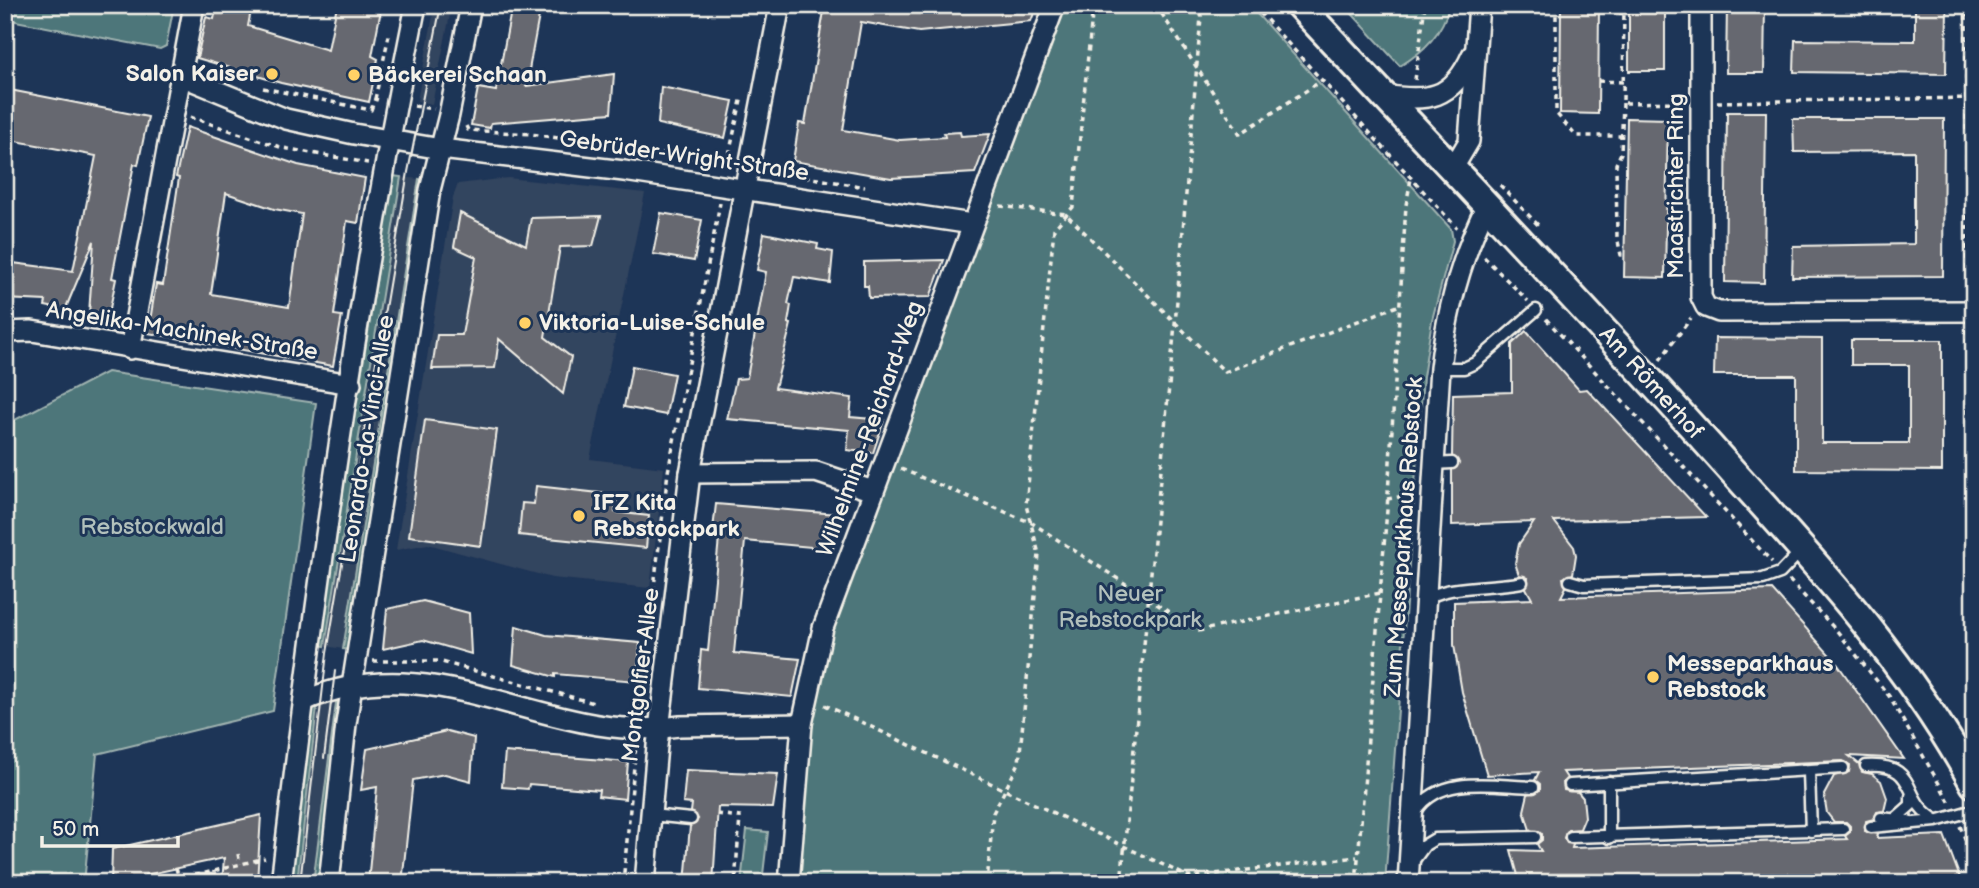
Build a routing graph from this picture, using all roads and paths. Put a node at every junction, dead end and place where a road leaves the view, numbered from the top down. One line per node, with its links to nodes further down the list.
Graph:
1 (194, 5): 22 (street)
2 (416, 5): 33 (street, Leonardo-da-Vinci-Allee)
3 (471, 5): 35 (street, Leonardo-da-Vinci-Allee)
4 (780, 5): 41 (street, Montgolfier-Allee)
5 (1093, 5): 48 (path)
6 (1156, 5): 21 (path)
7 (1202, 5): 21 (path)
8 (1253, 5): 23 (path)
9 (1299, 5): 27 (main road, Am Römerhof)
10 (1426, 5): 28 (path)
11 (1479, 5): 20 (street)
12 (1556, 5): 37 (path)
13 (1623, 5): 17 (path)
14 (1701, 5): 32 (street, Maastrichter Ring)
15 (1966, 5): 29 (path)
16 (1599, 12): 17 (path)
17 (1623, 13): 25 (path)
18 (1051, 14): 47 (street, Wilhelmine-Reichard-Weg)
19 (390, 32): 31 (path)
20 (1476, 48): 28 (street); 42 (street)
21 (1197, 68): 23 (path); 56 (path)
22 (181, 76): 36 (street, Gebrüder-Wright-Straße); 58 (street)
23 (1321, 81): 43 (path)
24 (1598, 81): 25 (path)
25 (1623, 82): 34 (path)
26 (251, 84): 31 (path)
27 (1383, 95): 28 (street); 42 (main road, Am Römerhof)
28 (1428, 98)
29 (1966, 98): 30 (path); 32 (path); 55 (path)
30 (1974, 98)
31 (374, 99): 33 (path); 36 (path)
32 (1701, 102): 34 (path); 52 (street, Maastrichter Ring)
33 (396, 103): 35 (path); 38 (street, Leonardo-da-Vinci-Allee)
34 (1623, 103): 37 (path)
35 (450, 115): 39 (street, Leonardo-da-Vinci-Allee); 41 (path)
36 (366, 136): 38 (street, Gebrüder-Wright-Straße); 40 (path)
37 (1622, 136): 51 (path)
38 (389, 140): 39 (street, Gebrüder-Wright-Straße); 61 (street, Leonardo-da-Vinci-Allee)
39 (441, 149): 44 (street, Gebrüder-Wright-Straße); 76 (street, Leonardo-da-Vinci-Allee)
40 (370, 163)
41 (748, 167): 44 (street, Montgolfier-Allee); 45 (path)
42 (1452, 168): 46 (main road, Am Römerhof)
43 (1411, 179): 50 (path); 53 (path)
44 (744, 188): 49 (street, Gebrüder-Wright-Straße); 63 (street, Montgolfier-Allee)
45 (874, 189)
46 (1488, 203): 50 (street, Zum Messeparkhaus Rebstock); 68 (main road, Am Römerhof)
47 (980, 204): 48 (path); 49 (street, Wilhelmine-Reichard-Weg)
48 (1066, 214): 56 (path); 67 (path)
49 (972, 224): 62 (street, Wilhelmine-Reichard-Weg)
50 (1469, 241): 54 (path); 60 (street, Zum Messeparkhaus Rebstock)
51 (1625, 255)
52 (1703, 302): 55 (street, Maastrichter Ring); 59 (path)
53 (1400, 305): 56 (path); 66 (path)
54 (1536, 310): 60 (lane); 70 (path)
55 (1970, 311): 69 (path)
56 (1175, 324): 74 (path)
57 (5, 332): 58 (street, Angelika-Machinek-Straße)
58 (130, 349): 61 (street, Angelika-Machinek-Straße)
59 (1656, 365)
60 (1440, 368): 65 (street, Zum Messeparkhaus Rebstock)
61 (351, 384): 79 (street, Leonardo-da-Vinci-Allee)
62 (885, 462): 64 (street, Wilhelmine-Reichard-Weg); 67 (path)
63 (690, 473): 64 (street); 81 (street, Montgolfier-Allee)
64 (873, 491): 78 (street, Wilhelmine-Reichard-Weg)
65 (1431, 491): 66 (path); 75 (street, Zum Messeparkhaus Rebstock)
66 (1387, 499): 73 (path)
67 (1032, 523): 74 (path); 92 (path)
68 (1804, 548): 70 (lane); 89 (main road, Am Römerhof)
69 (1974, 559)
70 (1781, 571): 71 (lane); 97 (path)
71 (1570, 581)
72 (1522, 582): 75 (lane)
73 (1380, 593): 74 (path); 113 (path)
74 (1149, 598): 109 (path)
75 (1423, 604): 98 (street, Zum Messeparkhaus Rebstock)
76 (358, 657): 77 (street, Leonardo-da-Vinci-Allee); 80 (path)
77 (353, 685): 79 (street); 84 (street); 123 (street, Leonardo-da-Vinci-Allee)
78 (808, 696): 83 (street, Wilhelmine-Reichard-Weg); 92 (path)
79 (304, 701): 112 (street, Leonardo-da-Vinci-Allee)
80 (599, 705)
81 (662, 706): 82 (path); 84 (street, Montgolfier-Allee)
82 (626, 708)
83 (802, 724): 84 (street); 126 (street, Wilhelmine-Reichard-Weg)
84 (659, 729): 96 (street, Montgolfier-Allee)
85 (1866, 766): 93 (lane)
86 (1843, 768): 87 (lane)
87 (1809, 772): 88 (lane); 106 (lane)
88 (1609, 782): 90 (lane); 108 (lane)
89 (1974, 784)
90 (1570, 786)
91 (1533, 787): 98 (lane)
92 (1005, 790): 109 (path); 127 (path)
93 (1911, 792): 101 (lane); 102 (lane)
94 (1974, 810): 97 (lane)
95 (717, 814): 125 (path)
96 (650, 815): 100 (lane); 124 (street, Montgolfier-Allee)
97 (1956, 816): 102 (lane); 114 (path)
98 (1411, 818): 118 (street, Zum Messeparkhaus Rebstock)
99 (1881, 818): 101 (lane)
100 (691, 819)
101 (1895, 819): 103 (lane)
102 (1936, 821): 103 (lane)
103 (1917, 823): 104 (lane)
104 (1871, 827)
105 (1843, 829): 106 (lane)
106 (1811, 831): 108 (lane)
107 (1571, 837): 108 (lane)
108 (1609, 838)
109 (1125, 848): 113 (path); 128 (path)
110 (1525, 850): 118 (lane)
111 (238, 854): 115 (path)
112 (284, 854): 115 (path); 122 (street, Leonardo-da-Vinci-Allee)
113 (1357, 857): 129 (path)
114 (1974, 860)
115 (240, 864): 117 (path)
116 (176, 868): 119 (path)
117 (214, 871): 119 (path); 121 (path)
118 (1408, 876)
119 (178, 881): 120 (path)
120 (166, 883)
121 (213, 883)
122 (281, 883)
123 (328, 883)
124 (645, 883)
125 (735, 883)
126 (789, 883)
127 (987, 883)
128 (1121, 883)
129 (1356, 883)

